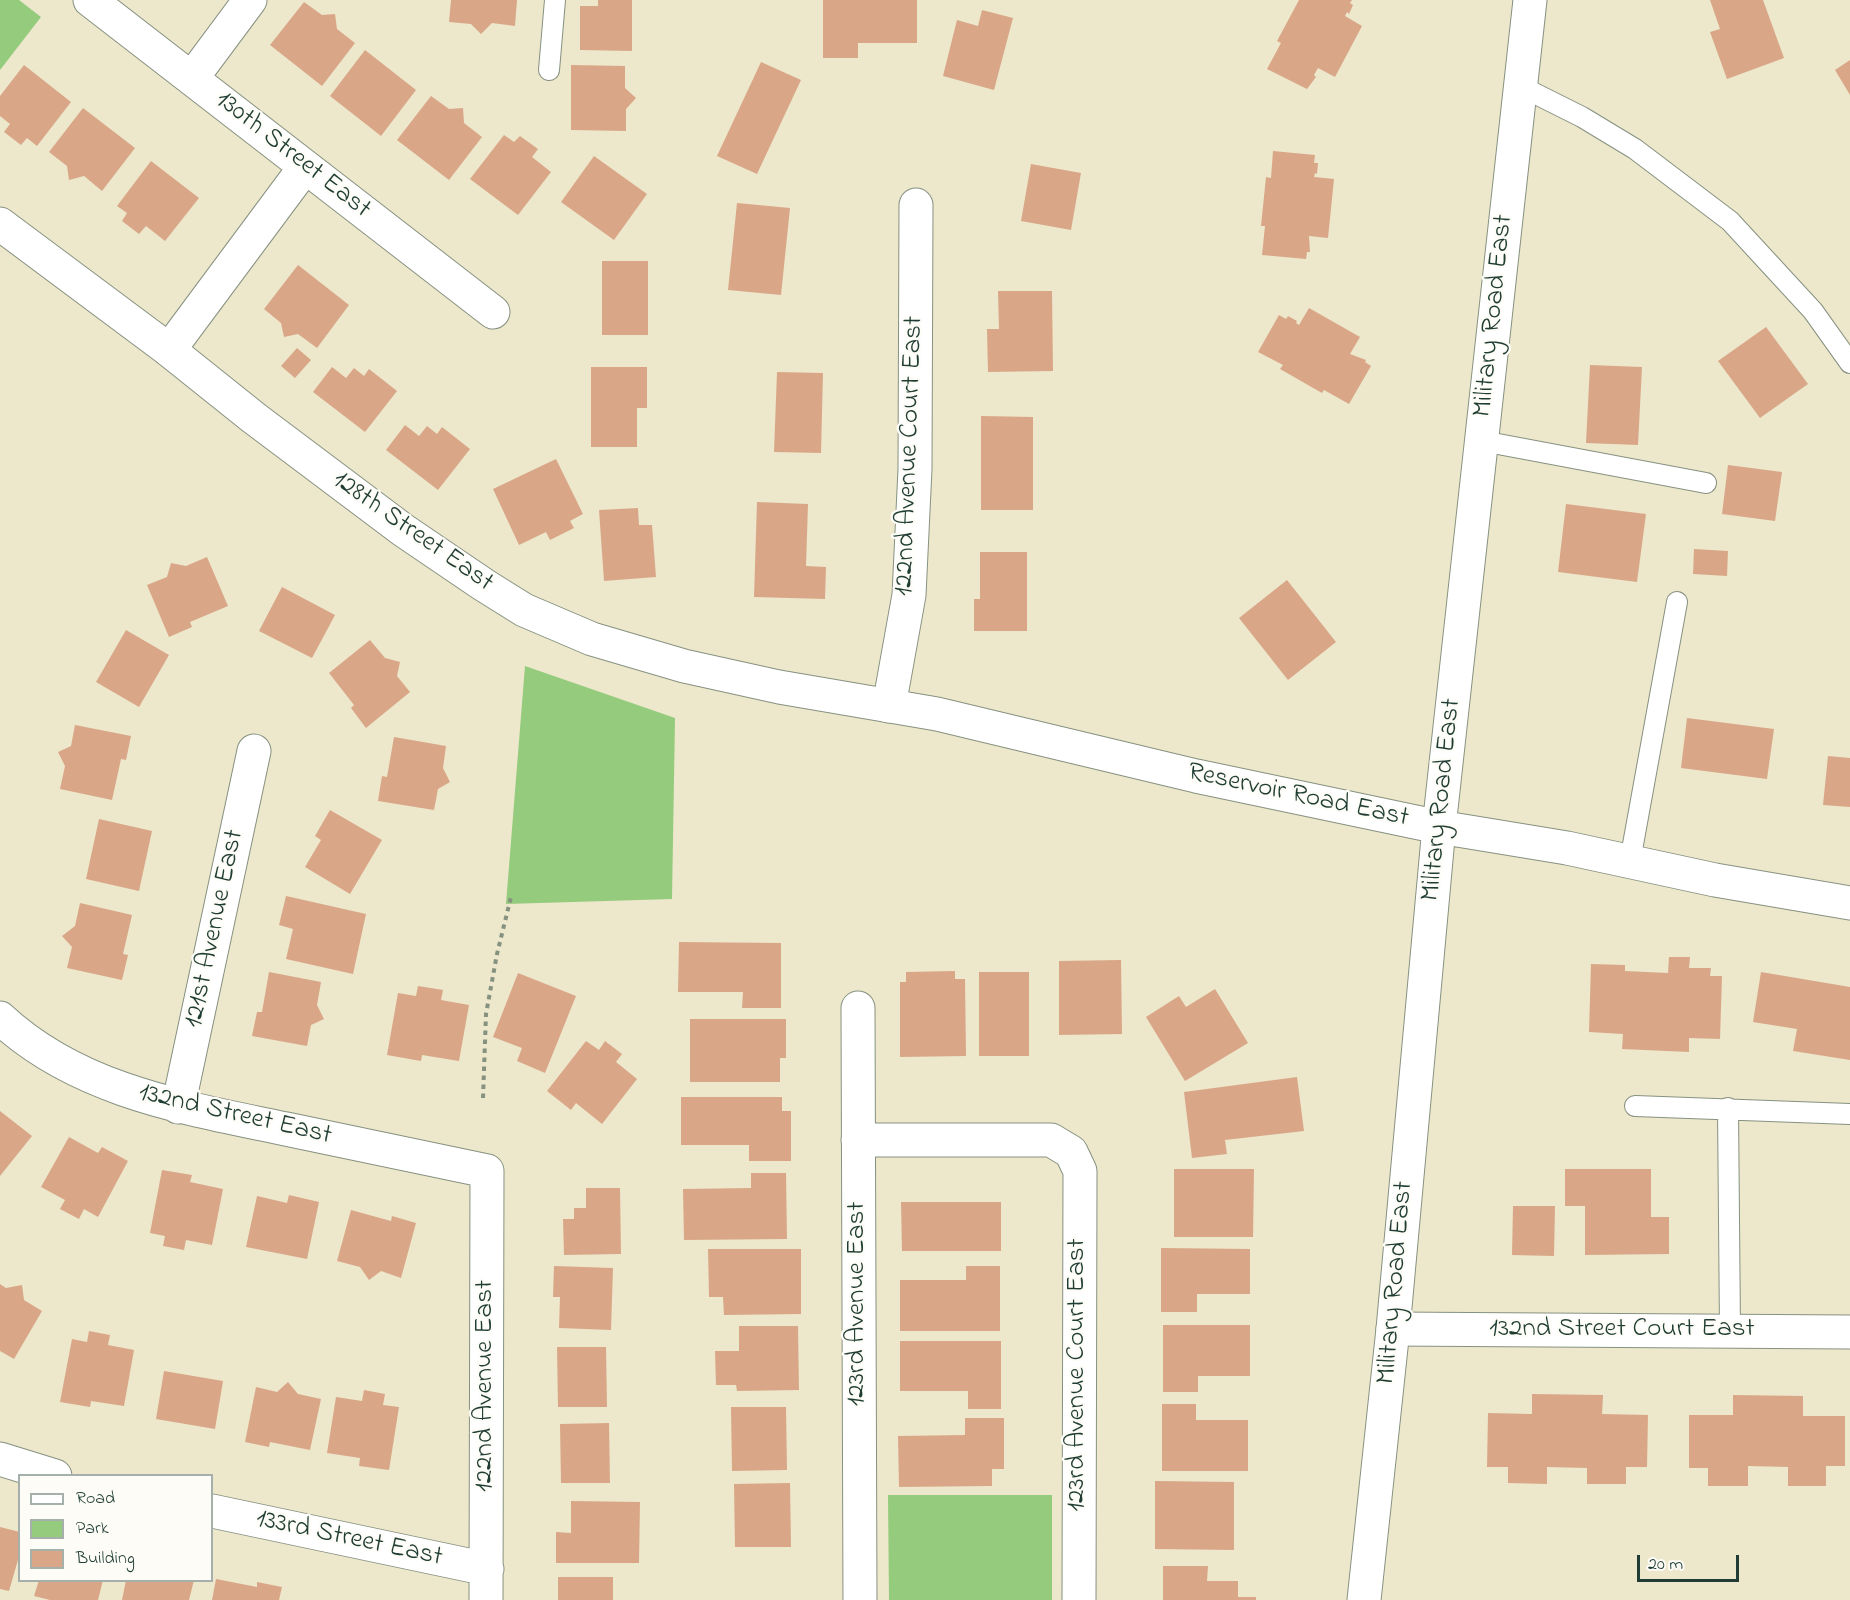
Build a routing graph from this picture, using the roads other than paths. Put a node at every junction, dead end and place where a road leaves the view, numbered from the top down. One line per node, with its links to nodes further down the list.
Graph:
1 (90, 0): 6 (street, 130th Street East)
2 (250, 0): 6 (street)
3 (555, 0): 5 (lane)
4 (1530, 0): 7 (street, Military Road East)
5 (549, 70)
6 (192, 78): 8 (street, 130th Street East)
7 (1520, 86): 13 (lane); 14 (street, Military Road East)
8 (304, 167): 11 (street, 130th Street East); 12 (street)
9 (916, 205): 17 (street, 122nd Avenue Court East)
10 (0, 224): 12 (street, 128th Street East)
11 (493, 312)
12 (169, 350): 17 (street, 128th Street East)
13 (1850, 363)
14 (1482, 441): 15 (lane); 19 (street, Military Road East)
15 (1706, 483)
16 (1677, 602): 20 (lane)
17 (889, 706): 19 (street, Reservoir Road East)
18 (254, 751): 25 (street, 121st Avenue East)
19 (1439, 827): 20 (street, Reservoir Road East); 30 (street, Military Road East)
20 (1630, 861): 21 (street, Reservoir Road East)
21 (1850, 903)
22 (858, 1008): 28 (street, 123rd Avenue East)
23 (0, 1018): 25 (street, 132nd Street East)
24 (1635, 1106): 26 (lane)
25 (178, 1107): 29 (street, 132nd Street East)
26 (1728, 1108): 27 (lane); 31 (lane)
27 (1850, 1113)
28 (858, 1140): 37 (street, 123rd Avenue East); 38 (street, 123rd Avenue Court East)
29 (487, 1172): 36 (street, 122nd Avenue East)
30 (1393, 1329): 31 (street, 132nd Street Court East); 39 (street, Military Road East)
31 (1730, 1331): 32 (street, 132nd Street Court East)
32 (1850, 1332)
33 (0, 1459): 34 (street)
34 (49, 1474)
35 (213, 1511): 36 (street, 133rd Street East)
36 (487, 1585)
37 (860, 1600)
38 (1078, 1600)
39 (1364, 1600)

